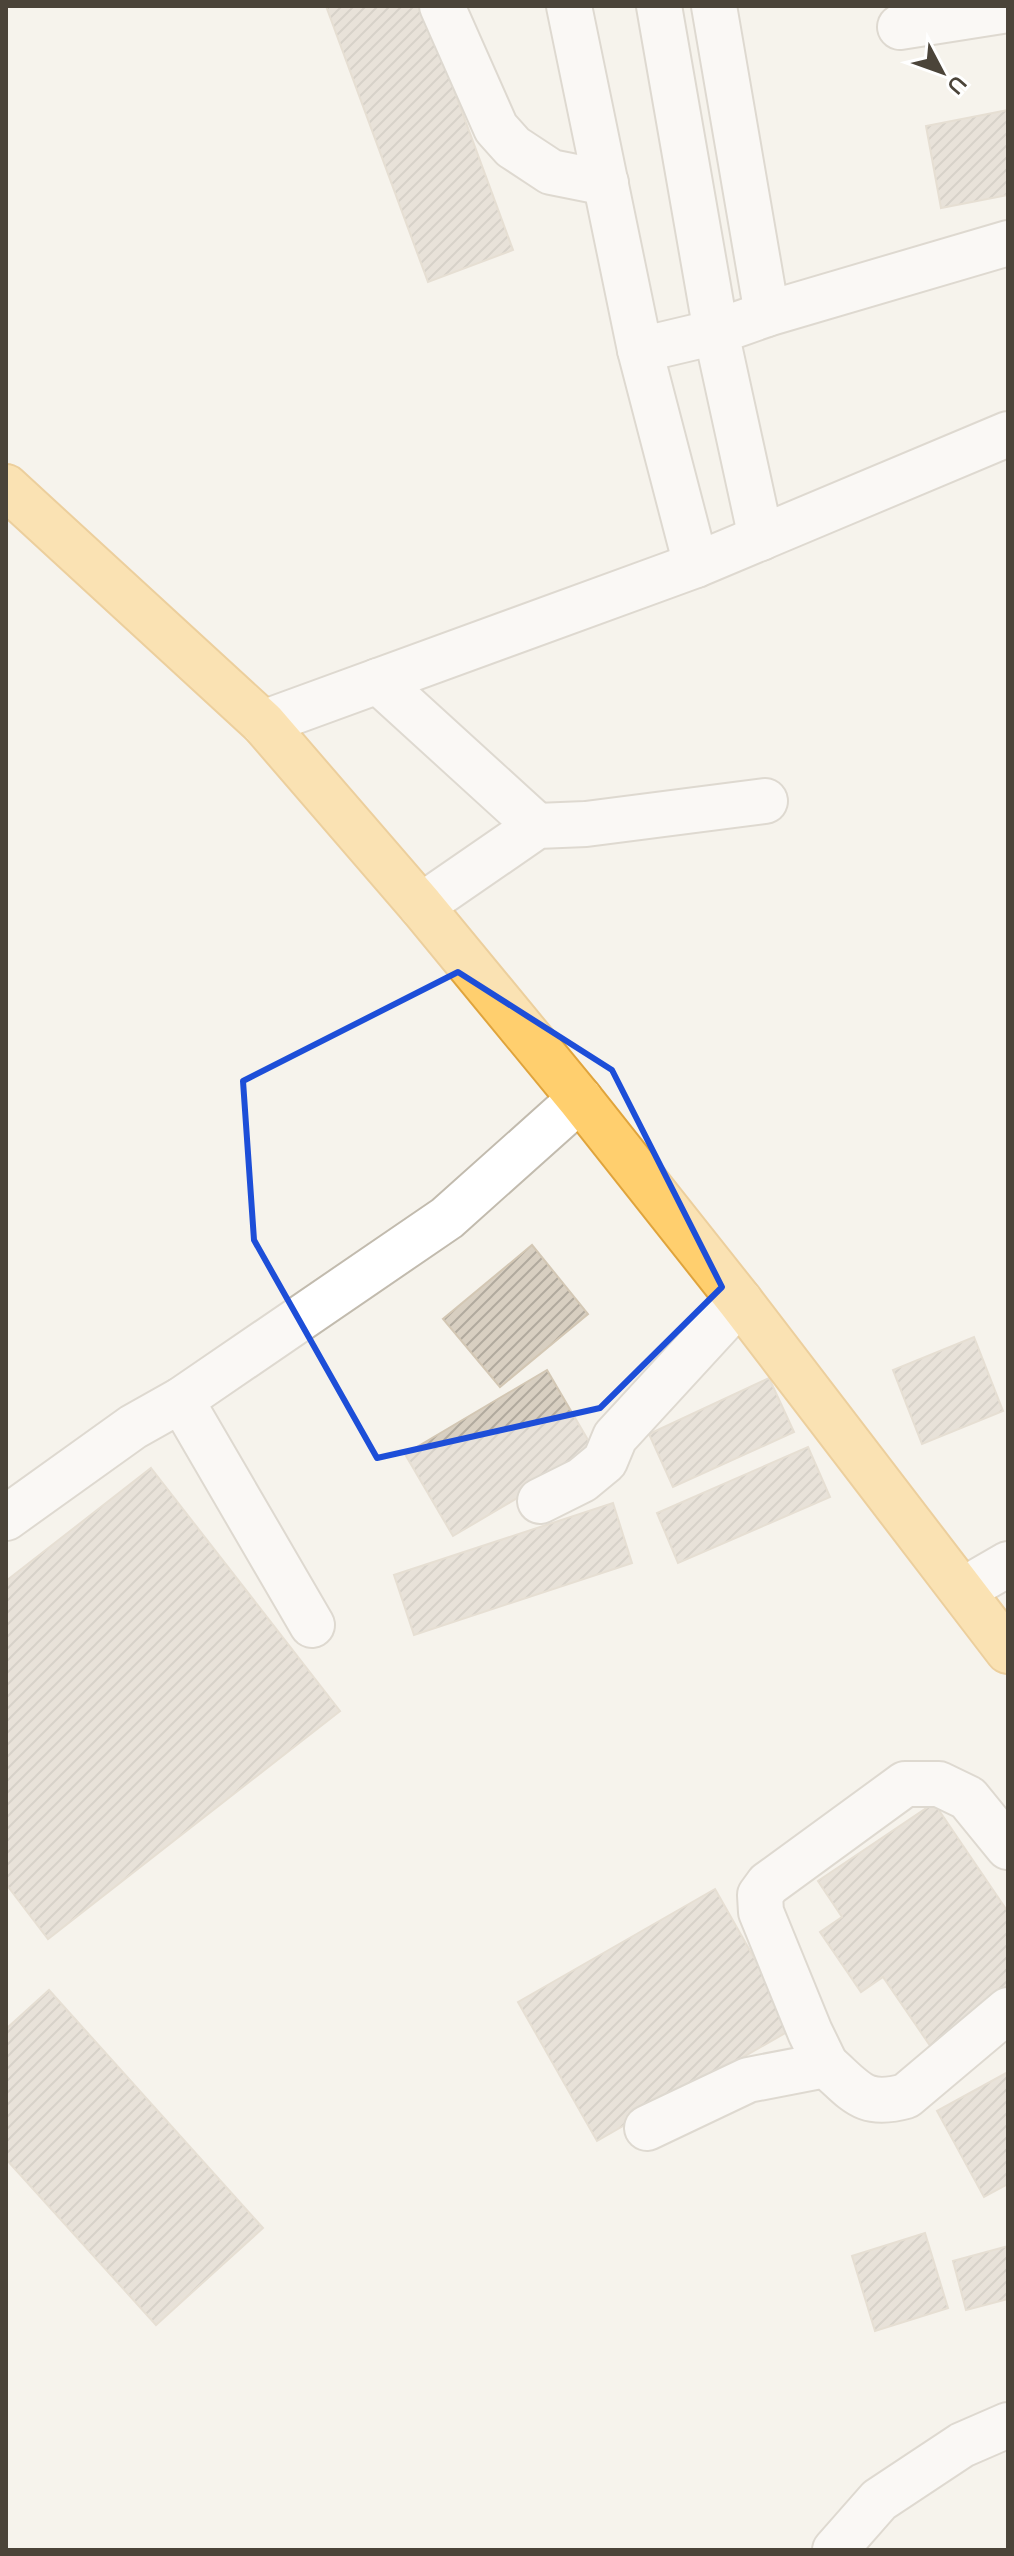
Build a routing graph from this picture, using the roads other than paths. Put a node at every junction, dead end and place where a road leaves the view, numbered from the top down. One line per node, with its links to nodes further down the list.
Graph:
1 (442, 6): 7 (street)
2 (569, 6): 7 (street)
3 (659, 6): 10 (street)
4 (714, 6): 9 (street)
5 (1008, 10): 6 (street)
6 (900, 27)
7 (606, 183): 11 (street)
8 (1008, 243): 9 (street)
9 (767, 314): 10 (street)
10 (716, 332): 11 (street); 14 (street)
11 (640, 350): 15 (street)
12 (1008, 434): 14 (street)
13 (6, 487): 17 (highway)
14 (761, 538): 15 (street)
15 (696, 565): 16 (street)
16 (378, 681): 17 (street); 19 (street)
17 (263, 723): 20 (highway)
18 (765, 801): 19 (street)
19 (537, 826): 20 (street)
20 (421, 906): 21 (highway)
21 (580, 1099): 22 (highway); 23 (street)
22 (740, 1301): 24 (street); 27 (highway)
23 (181, 1400): 25 (street); 28 (street)
24 (540, 1501)
25 (6, 1518)
26 (1008, 1564): 27 (street)
27 (963, 1590): 29 (highway)
28 (312, 1625)
29 (1008, 1651)
30 (1008, 1847): 32 (street)
31 (1008, 2010): 32 (street)
32 (826, 2065): 33 (street)
33 (647, 2128)
34 (1008, 2425): 35 (street)
35 (835, 2550)

